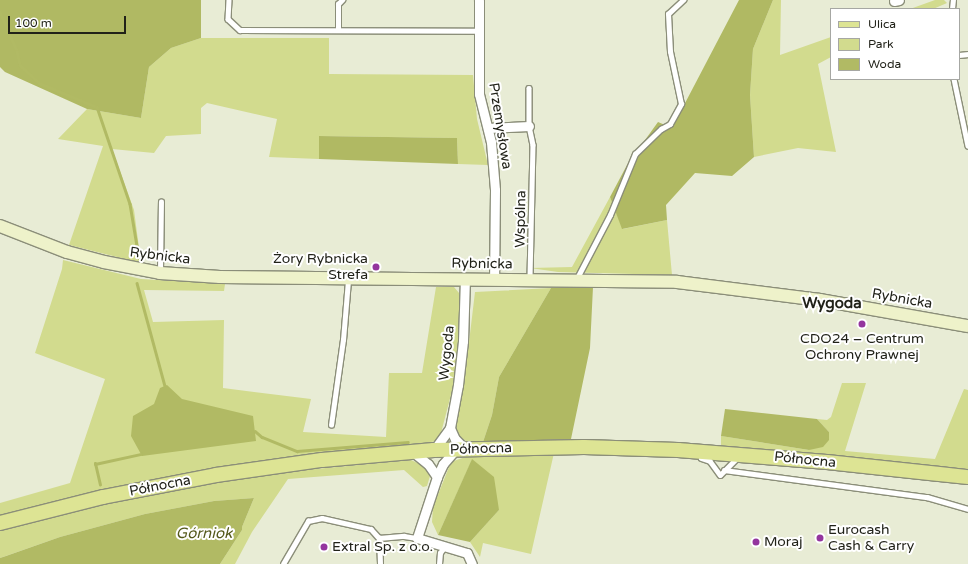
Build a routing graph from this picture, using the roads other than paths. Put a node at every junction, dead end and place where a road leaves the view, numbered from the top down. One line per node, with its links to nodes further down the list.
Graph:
1 (229, 0): 5 (lane)
2 (342, 0): 5 (lane)
3 (479, 0): 6 (street, Przemysłowa)
4 (683, 0): 19 (lane)
5 (338, 30): 6 (lane)
6 (479, 31): 10 (street, Przemysłowa)
7 (954, 80): 11 (lane)
8 (529, 88): 9 (lane, Wspólna)
9 (529, 126): 10 (street); 18 (lane, Wspólna)
10 (488, 128): 17 (street, Przemysłowa)
11 (968, 146)
12 (161, 202): 14 (lane)
13 (0, 226): 14 (street, Rybnicka)
14 (160, 273): 15 (street, Rybnicka)
15 (348, 278): 16 (street, Rybnicka); 21 (lane)
16 (465, 279): 17 (street, Rybnicka); 22 (street, Wygoda)
17 (494, 280): 18 (street, Rybnicka)
18 (530, 280): 19 (street, Rybnicka)
19 (576, 280): 20 (street, Rybnicka)
20 (968, 326)
21 (331, 425)
22 (450, 428): 23 (street); 24 (street)
23 (461, 449): 24 (main road, Północna); 25 (main road, Północna); 29 (street)
24 (434, 450): 26 (main road, Północna)
25 (678, 450): 27 (main road, Północna); 28 (lane)
26 (413, 452): 29 (street); 32 (main road, Północna)
27 (744, 454): 28 (lane); 30 (main road, Północna)
28 (724, 470): 31 (lane)
29 (437, 477): 34 (street)
30 (968, 477)
31 (968, 509)
32 (0, 523)
33 (379, 538): 34 (lane); 36 (lane); 37 (lane)
34 (417, 538): 35 (street)
35 (445, 546): 38 (lane); 39 (street)
36 (283, 564)
37 (380, 564)
38 (439, 564)
39 (472, 564)

